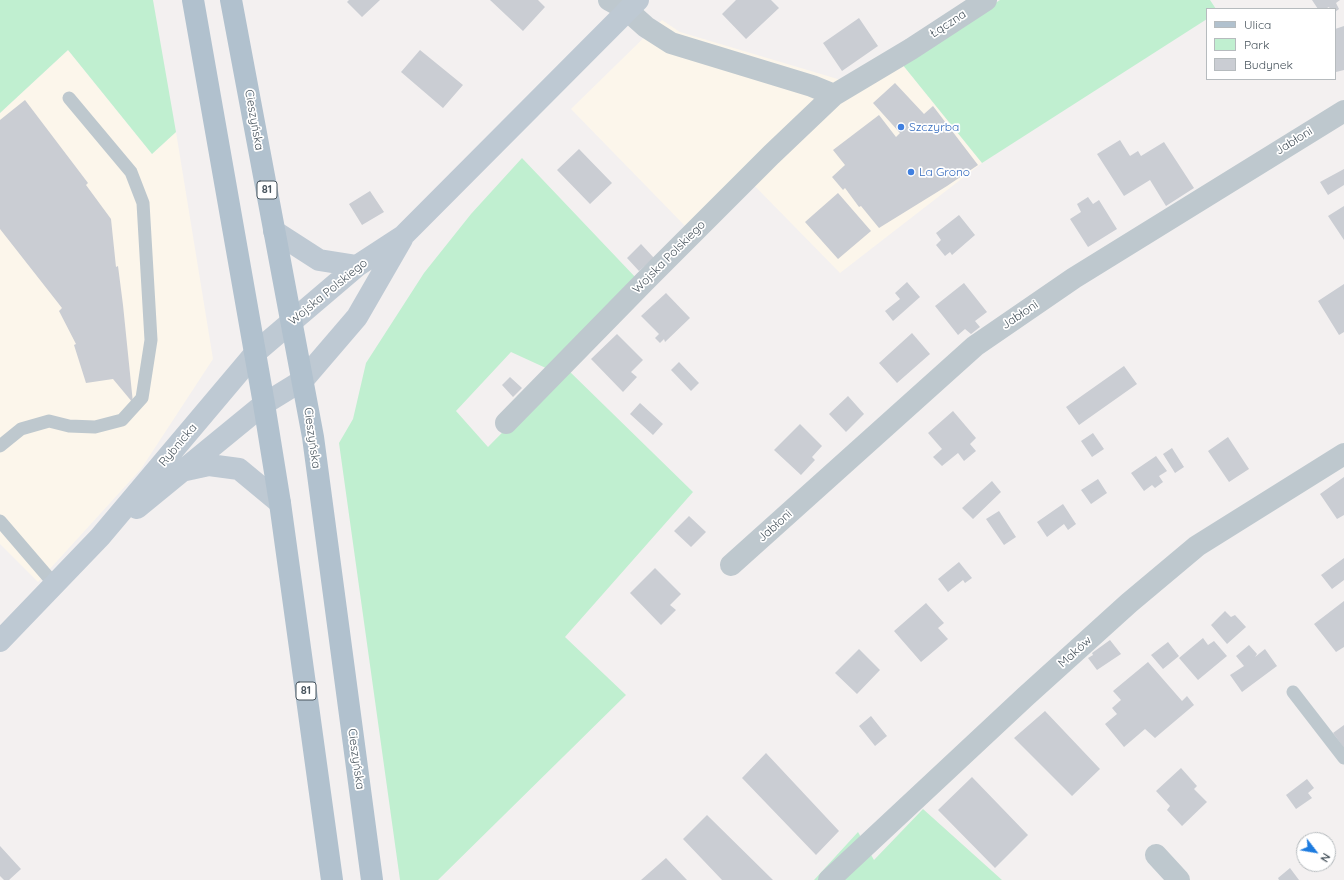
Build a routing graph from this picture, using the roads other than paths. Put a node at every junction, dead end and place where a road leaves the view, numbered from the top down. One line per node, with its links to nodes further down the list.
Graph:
1 (193, 0): 13 (main road, 81)
2 (232, 0): 9 (main road, Cieszyńska / 81)
3 (986, 0): 5 (street, Łączna)
4 (624, 3): 6 (street, Wojska Polskiego); 10 (street, Wojska Polskiego)
5 (911, 49): 6 (street, Wojska Polskiego)
6 (834, 95): 16 (street, Wojska Polskiego)
7 (69, 98): 17 (lane)
8 (1344, 111): 23 (street, Jabłoni)
9 (274, 231): 11 (street); 12 (main road, Cieszyńska / 81)
10 (404, 236): 11 (street, Wojska Polskiego); 14 (street, Wojska Polskiego)
11 (357, 266): 12 (street, Wojska Polskiego)
12 (291, 322): 13 (street, Wojska Polskiego); 14 (main road, Cieszyńska / 81)
13 (256, 352): 15 (main road, 81); 22 (street, Rybnicka)
14 (303, 380): 15 (street, Wojska Polskiego); 30 (main road, Cieszyńska / 81)
15 (264, 404): 19 (street, Rybnicka); 20 (main road, 81)
16 (506, 423)
17 (0, 446)
18 (1344, 454): 31 (street, Maków)
19 (185, 470): 20 (street); 22 (street, Rybnicka)
20 (280, 503): 29 (main road, 81)
21 (0, 521): 24 (lane)
22 (100, 537): 24 (street, Rybnicka)
23 (731, 565)
24 (55, 585): 25 (street, Rybnicka)
25 (0, 641)
26 (1293, 692): 27 (lane)
27 (1344, 758)
28 (1156, 856): 32 (street)
29 (332, 880)
30 (372, 880)
31 (829, 880)
32 (1179, 880)

